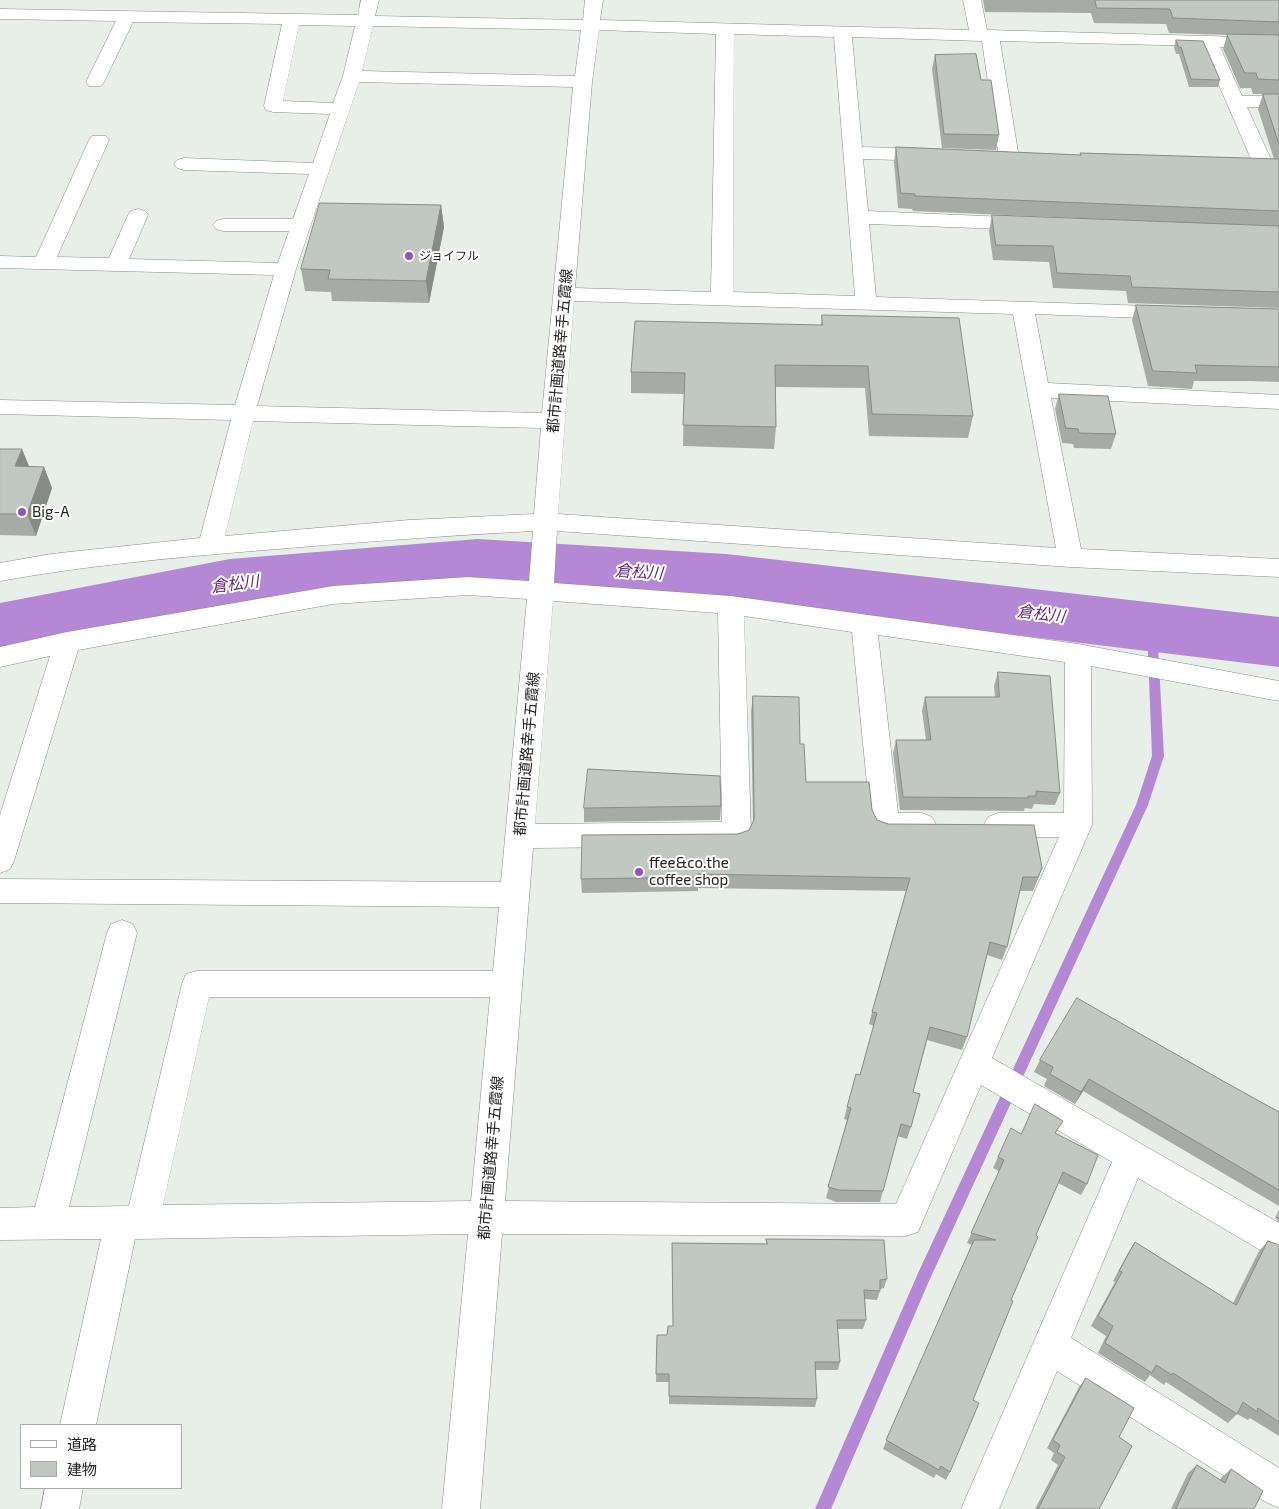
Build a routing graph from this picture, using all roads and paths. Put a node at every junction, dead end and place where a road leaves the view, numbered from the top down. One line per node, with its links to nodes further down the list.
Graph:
1 (370, 0): 7 (street)
2 (594, 0): 8 (street, 都市計画道路幸手五霞線)
3 (972, 0): 11 (street)
4 (0, 14): 5 (street)
5 (127, 16): 6 (street); 15 (street)
6 (292, 19): 7 (street); 19 (street)
7 (364, 20): 8 (street); 14 (street)
8 (592, 25): 9 (street); 16 (street, 都市計画道路幸手五霞線)
9 (725, 30): 10 (street); 40 (street)
10 (843, 33): 11 (street); 21 (street)
11 (985, 36): 12 (street); 24 (street)
12 (1209, 41): 13 (street); 17 (street)
13 (1279, 43)
14 (352, 76): 16 (street); 19 (street)
15 (95, 82)
16 (583, 82): 39 (street, 都市計画道路幸手五霞線)
17 (1235, 101): 18 (street); 28 (street)
18 (1279, 102)
19 (341, 109): 29 (street)
20 (99, 140): 36 (street)
21 (852, 152): 22 (street); 31 (street)
22 (950, 156)
23 (990, 157): 24 (street)
24 (1009, 158): 25 (street)
25 (1029, 158)
26 (184, 164): 29 (street)
27 (1244, 166): 28 (street)
28 (1271, 166)
29 (320, 169): 34 (street)
30 (138, 215): 37 (street)
31 (858, 217): 32 (street); 41 (street)
32 (1044, 224)
33 (224, 225): 34 (street)
34 (301, 225): 38 (street)
35 (0, 262): 36 (street)
36 (44, 263): 37 (street)
37 (116, 265): 38 (street)
38 (286, 269): 47 (street)
39 (566, 294): 40 (street); 48 (street, 都市計画道路幸手五霞線)
40 (722, 298): 41 (street)
41 (866, 303): 42 (street)
42 (1023, 308): 43 (street); 44 (street)
43 (1190, 313)
44 (1039, 390): 45 (street); 51 (street)
45 (1279, 402)
46 (0, 407): 47 (street)
47 (244, 413): 48 (street); 50 (street)
48 (553, 421): 49 (street, 都市計画道路幸手五霞線)
49 (545, 529): 50 (street); 51 (street); 54 (street, 都市計画道路幸手五霞線)
50 (210, 546): 53 (street)
51 (1070, 558): 52 (street)
52 (1279, 568)
53 (0, 572)
54 (541, 585): 55 (street); 57 (street); 64 (street, 都市計画道路幸手五霞線)
55 (731, 605): 56 (street); 64 (street)
56 (864, 624): 58 (street); 61 (street)
57 (67, 642): 59 (street); 65 (street)
58 (1078, 654): 60 (street); 63 (street)
59 (0, 657)
60 (1279, 692)
61 (943, 825)
62 (972, 825): 63 (street)
63 (1078, 825): 70 (street)
64 (519, 836): 67 (street, 都市計画道路幸手五霞線)
65 (0, 860)
66 (0, 891): 67 (street)
67 (514, 896): 69 (street, 都市計画道路幸手五霞線)
68 (122, 933): 75 (street)
69 (506, 984): 72 (street, 都市計画道路幸手五霞線); 73 (street)
70 (973, 1064): 71 (street); 72 (street)
71 (1131, 1156): 76 (street); 77 (street)
72 (486, 1217): 73 (street); 82 (street, 都市計画道路幸手五霞線)
73 (132, 1222): 75 (street); 78 (street)
74 (0, 1224): 75 (street)
75 (48, 1224)
76 (1279, 1242)
77 (1050, 1346): 80 (street); 83 (street)
78 (78, 1424)
79 (64, 1489): 81 (street)
80 (1279, 1489)
81 (60, 1509)
82 (461, 1509)
83 (980, 1509)

